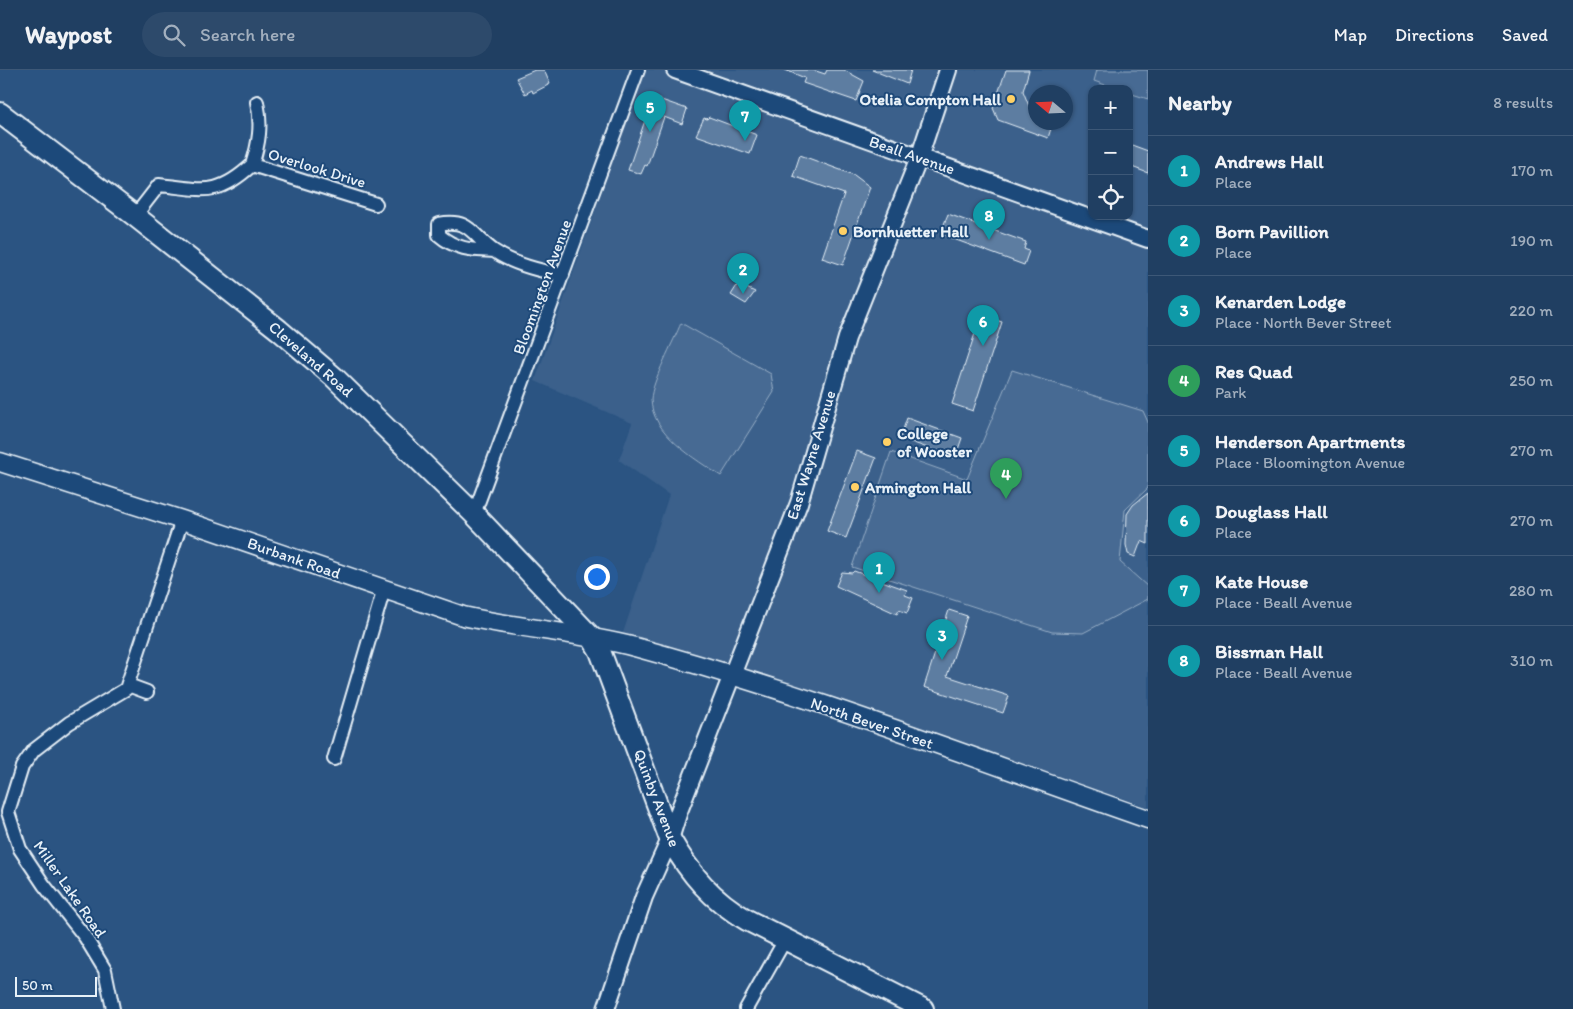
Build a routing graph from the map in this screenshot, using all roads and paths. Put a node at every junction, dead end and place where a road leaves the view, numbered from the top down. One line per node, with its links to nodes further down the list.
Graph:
1 (638, 70): 12 (street, Bloomington Avenue)
2 (675, 70): 6 (street, Beall Avenue)
3 (948, 70): 6 (street, East Wayne Avenue)
4 (257, 102): 7 (street, Overlook Drive)
5 (0, 113): 9 (main road, Cleveland Road)
6 (919, 158): 10 (street, Beall Avenue); 18 (street, East Wayne Avenue)
7 (252, 165): 8 (street, Overlook Drive); 9 (street)
8 (376, 204)
9 (135, 216): 14 (main road, Cleveland Road)
10 (1148, 239)
11 (494, 251): 11 (street); 12 (street)
12 (563, 275): 14 (street, Bloomington Avenue)
13 (0, 462): 15 (main road, Burbank Road)
14 (474, 514): 17 (main road, Cleveland Road)
15 (182, 520): 16 (main road, Burbank Road); 19 (street)
16 (384, 589): 17 (main road, Burbank Road); 21 (street)
17 (592, 638): 18 (main road, North Bever Street); 23 (main road, Quinby Avenue)
18 (732, 675): 22 (main road, North Bever Street); 23 (street, East Wayne Avenue)
19 (128, 685): 20 (street); 25 (street, Miller Lake Road)
20 (147, 692)
21 (334, 759)
22 (1148, 819)
23 (670, 839): 24 (main road, Quinby Avenue); 26 (street, East Wayne Avenue)
24 (786, 938): 27 (street); 28 (main road, Quinby Avenue)
25 (113, 1009)
26 (606, 1009)
27 (746, 1009)
28 (923, 1009)

